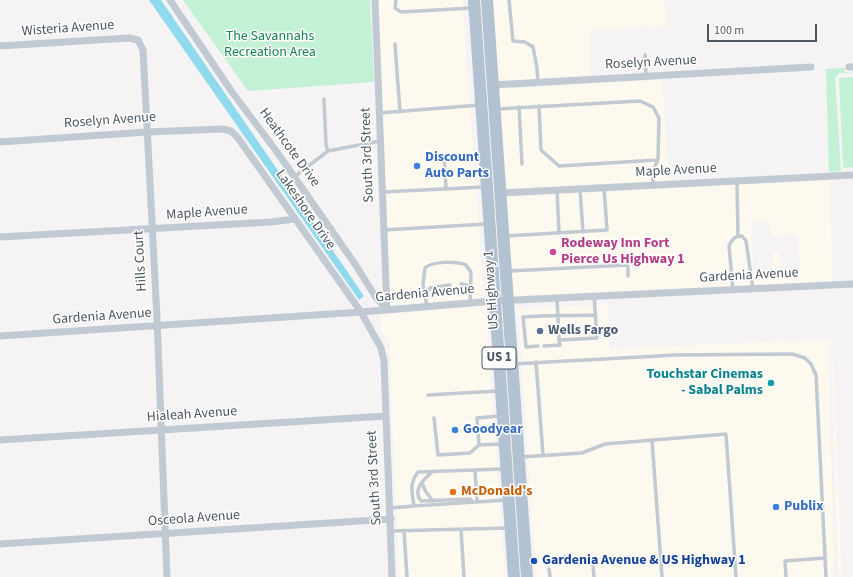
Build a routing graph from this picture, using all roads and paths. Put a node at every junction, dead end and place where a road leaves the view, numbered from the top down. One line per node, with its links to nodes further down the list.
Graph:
1 (170, 0): 31 (street, Heathcote Drive)
2 (375, 0): 21 (street, South 3rd Street)
3 (396, 0): 6 (lane)
4 (487, 0): 14 (main road, US Highway 1 / US 1)
5 (509, 0): 13 (lane)
6 (474, 4): 16 (main road, US Highway 1 / US 1)
7 (138, 40): 9 (street, Wisteria Avenue); 23 (street, Hills Court)
8 (395, 44): 20 (lane)
9 (0, 46)
10 (645, 55): 12 (lane)
11 (811, 67): 12 (street, Roselyn Avenue)
12 (646, 76): 13 (street, Roselyn Avenue)
13 (538, 82): 14 (street, Roselyn Avenue)
14 (493, 85): 19 (main road, US Highway 1 / US 1)
15 (324, 99): 26 (lane)
16 (481, 105): 20 (lane); 34 (main road, US Highway 1 / US 1)
17 (539, 106): 18 (lane); 28 (lane); 28 (lane)
18 (519, 107): 19 (lane); 29 (lane)
19 (494, 109): 40 (main road, US Highway 1 / US 1)
20 (400, 112): 21 (lane)
21 (379, 114): 25 (street, South 3rd Street)
22 (222, 129): 23 (street, Roselyn Avenue); 41 (street, Lakeshore Drive)
23 (147, 132): 24 (street, Roselyn Avenue); 43 (street, Hills Court)
24 (0, 142)
25 (380, 142): 26 (lane); 39 (street, South 3rd Street)
26 (328, 151): 31 (lane)
27 (444, 156): 35 (lane)
28 (658, 160): 33 (lane)
29 (522, 164)
30 (853, 175): 32 (street, Maple Avenue)
31 (294, 177): 58 (street, Heathcote Drive)
32 (737, 181): 33 (street, Maple Avenue); 48 (lane)
33 (653, 185): 36 (street, Maple Avenue)
34 (487, 186): 35 (lane); 42 (main road, US Highway 1 / US 1)
35 (446, 188): 39 (lane)
36 (604, 188): 37 (street, Maple Avenue); 45 (lane)
37 (580, 189): 38 (street, Maple Avenue); 45 (lane)
38 (557, 190): 40 (street, Maple Avenue); 46 (lane)
39 (382, 192): 44 (street, South 3rd Street)
40 (500, 193): 47 (main road, US Highway 1 / US 1)
41 (295, 219): 43 (street, Maple Avenue); 68 (street, Lakeshore Drive)
42 (490, 224): 44 (lane); 64 (main road, US Highway 1 / US 1)
43 (152, 229): 49 (street, Maple Avenue); 71 (street, Hills Court)
44 (384, 230): 55 (street, South 3rd Street)
45 (583, 232): 46 (lane)
46 (560, 233): 47 (lane)
47 (504, 236): 50 (main road, US Highway 1 / US 1)
48 (738, 236): 57 (lane); 59 (lane)
49 (0, 237)
50 (506, 271): 51 (lane); 63 (main road, US Highway 1 / US 1)
51 (628, 276)
52 (462, 284): 56 (lane)
53 (853, 284): 57 (street, Gardenia Avenue)
54 (450, 285): 60 (lane)
55 (386, 286): 58 (street); 67 (street, South 3rd Street)
56 (470, 288): 60 (lane); 65 (lane)
57 (753, 289): 59 (street, Gardenia Avenue)
58 (371, 290): 67 (street, Heathcote Drive)
59 (733, 290): 61 (street, Gardenia Avenue)
60 (426, 295): 66 (lane)
61 (594, 296): 62 (street, Gardenia Avenue); 70 (lane)
62 (557, 298): 63 (street, Gardenia Avenue); 69 (lane)
63 (508, 300): 64 (street, Gardenia Avenue); 77 (main road, US Highway 1 / US 1)
64 (495, 301): 65 (street, Gardenia Avenue); 78 (main road, US Highway 1 / US 1)
65 (470, 303): 66 (street, Gardenia Avenue)
66 (427, 307): 67 (street, Gardenia Avenue)
67 (387, 310): 68 (street, Gardenia Avenue)
68 (361, 312): 71 (street, Gardenia Avenue); 81 (street, South 3rd Street)
69 (558, 315): 70 (lane); 73 (lane); 74 (lane)
70 (595, 315): 73 (lane)
71 (157, 326): 72 (street, Gardenia Avenue); 83 (street, Hills Court)
72 (0, 336)
73 (559, 340): 75 (lane)
74 (538, 346)
75 (544, 346)
76 (536, 362): 77 (lane); 88 (lane); 107 (lane)
77 (512, 364): 89 (main road, US Highway 1 / US 1)
78 (501, 391): 79 (lane); 80 (main road, US Highway 1 / US 1)
79 (428, 395)
80 (503, 415): 86 (main road, US Highway 1 / US 1); 87 (lane)
81 (386, 416): 83 (street, Hialeah Avenue); 99 (street, South 3rd Street)
82 (434, 418): 87 (lane)
83 (161, 430): 84 (street, Hialeah Avenue); 105 (street, Hills Court)
84 (0, 440)
85 (652, 440): 88 (lane); 118 (lane); 119 (lane)
86 (505, 441): 87 (lane); 89 (main road); 90 (main road, US Highway 1 / US 1)
87 (479, 445)
88 (543, 455): 89 (lane)
89 (519, 457): 94 (main road, US Highway 1 / US 1)
90 (507, 469): 91 (lane); 94 (main road); 95 (main road, US Highway 1 / US 1)
91 (475, 470): 92 (lane); 97 (lane)
92 (432, 472): 93 (lane); 98 (lane)
93 (422, 483): 96 (lane); 96 (lane)
94 (521, 492): 115 (main road, US Highway 1 / US 1)
95 (509, 500): 97 (lane); 101 (main road, US Highway 1 / US 1)
96 (433, 501): 97 (lane)
97 (475, 502): 98 (lane)
98 (414, 506): 99 (lane)
99 (390, 508): 100 (street, South 3rd Street)
100 (390, 519): 104 (street, South 3rd Street); 105 (street, Osceola Avenue)
101 (511, 528): 102 (lane); 114 (main road, US Highway 1 / US 1)
102 (461, 529): 103 (lane); 113 (lane)
103 (404, 530): 104 (lane); 112 (lane)
104 (391, 531): 111 (street, South 3rd Street)
105 (165, 534): 106 (street, Osceola Avenue); 110 (street, Hills Court)
106 (0, 544)
107 (825, 558): 120 (lane); 121 (lane)
108 (594, 566): 117 (lane)
109 (549, 569): 116 (lane)
110 (167, 577)
111 (392, 577)
112 (407, 577)
113 (464, 577)
114 (514, 577)
115 (527, 577)
116 (550, 577)
117 (594, 577)
118 (662, 577)
119 (736, 577)
120 (786, 577)
121 (826, 577)

